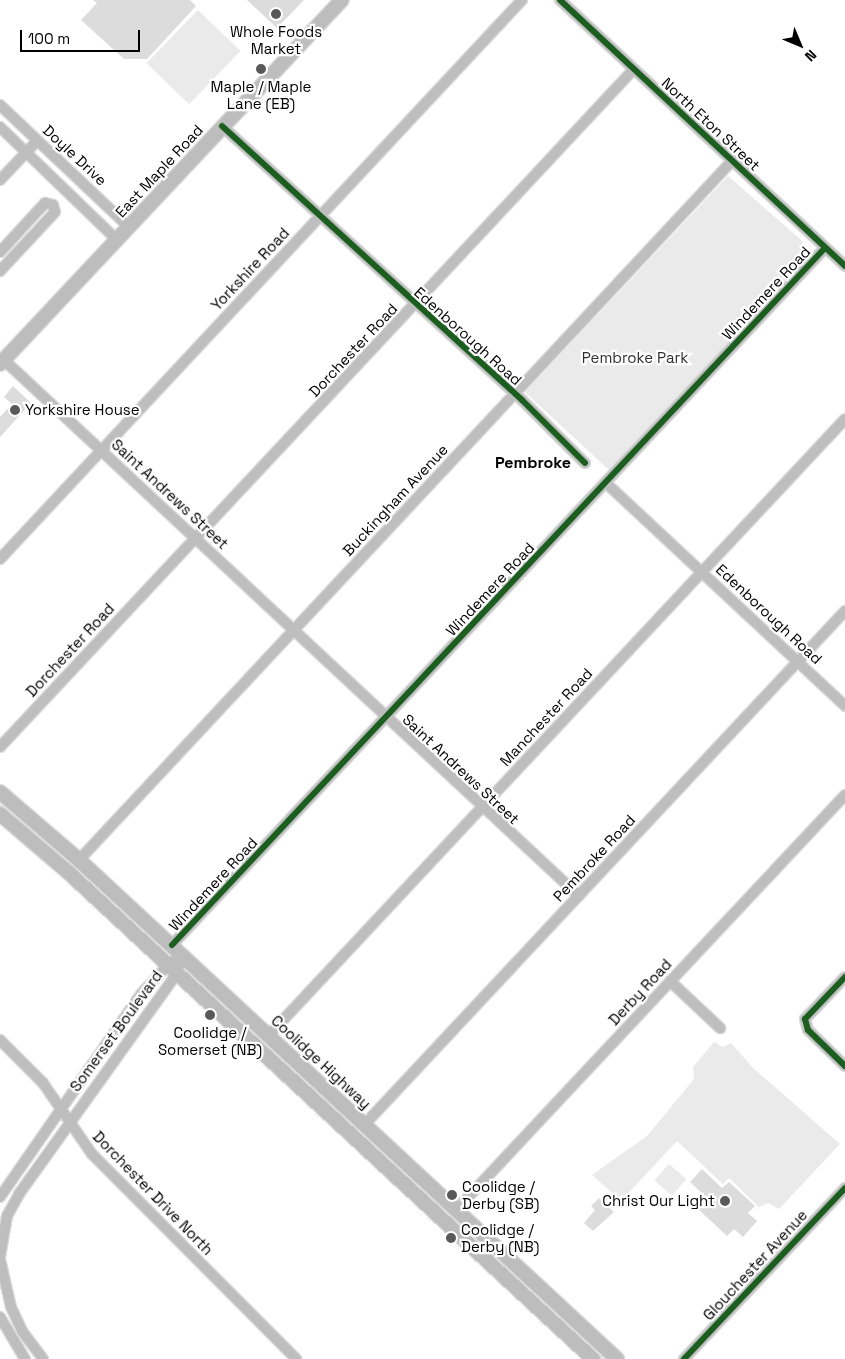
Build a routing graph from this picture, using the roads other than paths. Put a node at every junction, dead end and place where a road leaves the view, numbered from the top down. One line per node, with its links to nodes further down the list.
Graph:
1 (342, 0): 6 (main road, East Maple Road)
2 (522, 0): 12 (street, Yorkshire Road)
3 (560, 0): 4 (street, North Eton Street)
4 (634, 70): 10 (street, North Eton Street); 20 (street, Dorchester Road)
5 (0, 105): 8 (street, Doyle Drive)
6 (222, 126): 12 (street, Edenborough Road); 13 (main road, East Maple Road)
7 (0, 127): 9 (street, Doyle Drive)
8 (37, 141): 9 (street); 13 (street, Doyle Drive)
9 (26, 152): 11 (street); 14 (street, Doyle Drive)
10 (732, 161): 15 (street, North Eton Street); 22 (street, Buckingham Avenue)
11 (0, 180)
12 (320, 217): 20 (street, Edenborough Road); 24 (street, Yorkshire Road)
13 (129, 227): 14 (main road, East Maple Road)
14 (117, 240): 21 (main road, East Maple Road)
15 (825, 248): 18 (street, North Eton Street); 26 (street, Windemere Road)
16 (2, 251): 17 (street); 17 (street)
17 (13, 258): 19 (street)
18 (844, 262)
19 (0, 271)
20 (414, 304): 22 (street, Edenborough Road); 27 (street, Dorchester Road)
21 (2, 362): 24 (street, Saint Andrews Street)
22 (513, 395): 25 (street, Edenborough Road); 31 (street, Buckingham Avenue)
23 (845, 419): 29 (street, Manchester Road)
24 (101, 451): 27 (street, Saint Andrews Street); 28 (street, Yorkshire Road)
25 (585, 463)
26 (606, 483): 29 (street, Edenborough Road); 34 (street, Windemere Road)
27 (194, 538): 31 (street, Saint Andrews Street); 35 (street, Dorchester Road)
28 (0, 559)
29 (702, 572): 32 (street, Edenborough Road); 38 (street, Manchester Road)
30 (845, 611): 32 (street, Pembroke Road)
31 (294, 630): 34 (street, Saint Andrews Street); 40 (street, Buckingham Avenue)
32 (798, 662): 33 (street, Edenborough Road); 41 (street, Pembroke Road)
33 (845, 706)
34 (387, 716): 38 (street, Saint Andrews Street); 42 (street, Windemere Road)
35 (0, 746)
36 (0, 792): 40 (main road, Coolidge Highway)
37 (845, 795): 45 (street, Derby Road)
38 (483, 806): 41 (street, Saint Andrews Street); 47 (street, Manchester Road)
39 (0, 814): 43 (main road)
40 (79, 860): 42 (main road, Coolidge Highway)
41 (579, 896): 52 (street, Pembroke Road)
42 (177, 950): 43 (street, Somerset Boulevard); 47 (main road, Coolidge Highway)
43 (172, 968): 50 (street, Somerset Boulevard); 51 (street, Somerset Boulevard); 59 (main road)
44 (845, 977): 49 (street)
45 (670, 981): 46 (street); 55 (street, Derby Road)
46 (720, 1028)
47 (269, 1035): 52 (main road, Coolidge Highway)
48 (0, 1040): 50 (street, Dorchester Drive North)
49 (845, 1066)
50 (60, 1110): 51 (street, Dorchester Drive North); 54 (street, Somerset Boulevard)
51 (68, 1123): 56 (street, Somerset Boulevard); 63 (street, Dorchester Drive North)
52 (365, 1124): 55 (main road, Coolidge Highway)
53 (845, 1188): 66 (street, Glouchester Avenue)
54 (0, 1197)
55 (456, 1210): 58 (main road, Coolidge Highway)
56 (4, 1215): 57 (street, Somerset Boulevard)
57 (0, 1258): 62 (street, Somerset Boulevard)
58 (512, 1261): 59 (main road); 65 (main road, Coolidge Highway)
59 (497, 1270): 64 (main road)
60 (0, 1317): 61 (street)
61 (25, 1359)
62 (43, 1359)
63 (296, 1359)
64 (593, 1359)
65 (618, 1359)
66 (684, 1359)

